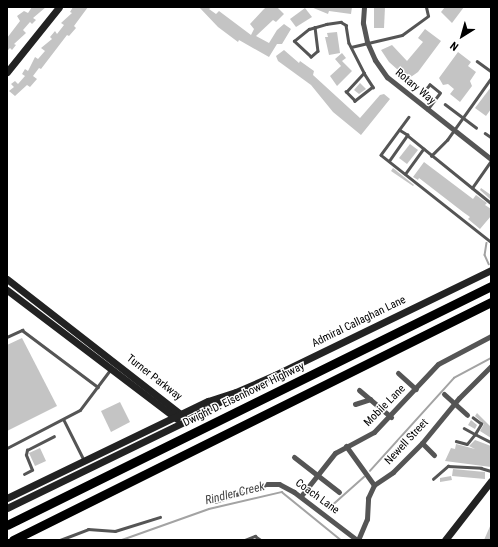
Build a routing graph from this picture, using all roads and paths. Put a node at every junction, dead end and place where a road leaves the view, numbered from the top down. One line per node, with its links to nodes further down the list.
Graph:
1 (59, 7): 9 (main road)
2 (364, 7): 5 (street, Rotary Way)
3 (426, 7): 5 (lane)
4 (315, 27): 4 (lane); 6 (lane)
5 (367, 42): 6 (lane); 14 (street, Rotary Way)
6 (351, 47): 10 (lane)
7 (477, 61): 8 (lane)
8 (491, 71)
9 (7, 72)
10 (364, 73): 10 (lane)
11 (491, 78): 15 (lane)
12 (434, 100): 12 (lane); 14 (lane)
13 (445, 104): 15 (lane)
14 (427, 110): 19 (street, Rotary Way)
15 (462, 116): 17 (lane); 19 (lane)
16 (409, 117): 18 (lane)
17 (476, 127)
18 (400, 130): 21 (lane); 26 (lane)
19 (453, 130): 24 (lane); 25 (street, Rotary Way)
20 (485, 133): 22 (lane)
21 (407, 135): 23 (lane); 26 (lane)
22 (491, 137)
23 (423, 149): 24 (lane); 27 (lane)
24 (431, 156): 28 (lane)
25 (491, 160): 28 (lane)
26 (389, 161): 27 (lane)
27 (405, 174): 30 (lane)
28 (472, 188): 29 (lane)
29 (491, 203)
30 (491, 241)
31 (491, 270): 44 (main road, Admiral Callaghan Lane)
32 (7, 279): 49 (main road, Turner Parkway)
33 (491, 286): 79 (highway, Dwight D. Eisenhower Highway)
34 (7, 290): 39 (main road, Turner Parkway)
35 (491, 302): 80 (highway)
36 (491, 336): 42 (street, Mobile Lane)
37 (7, 337): 41 (lane)
38 (491, 366): 47 (street, Newell Street)
39 (110, 370): 41 (lane); 52 (main road, Turner Parkway)
40 (398, 373): 42 (street)
41 (98, 387): 54 (lane)
42 (416, 389): 51 (street, Mobile Lane)
43 (360, 390): 46 (street)
44 (236, 392): 49 (main road, Admiral Callaghan Lane); 55 (main road, Admiral Callaghan Lane)
45 (444, 394): 47 (street)
46 (370, 398): 48 (street); 51 (street)
47 (455, 402): 50 (street); 61 (street, Newell Street)
48 (355, 404)
49 (182, 414): 52 (main road, Admiral Callaghan Lane); 55 (main road, Turner Parkway)
50 (467, 415)
51 (391, 417): 62 (street, Mobile Lane)
52 (173, 418): 55 (main road, Turner Parkway); 66 (main road, Admiral Callaghan Lane)
53 (473, 418): 57 (lane)
54 (64, 420): 63 (lane); 66 (lane)
55 (184, 422): 77 (main road, Admiral Callaghan Lane)
56 (464, 428): 57 (lane)
57 (474, 434): 59 (lane); 60 (lane)
58 (54, 436): 68 (lane)
59 (456, 441)
60 (491, 442)
61 (422, 443): 64 (street); 72 (street, Newell Street)
62 (346, 446): 69 (street, Mobile Lane); 72 (street)
63 (7, 448)
64 (434, 455)
65 (294, 457): 69 (street)
66 (84, 462): 75 (main road, Admiral Callaghan Lane)
67 (491, 471): 70 (lane)
68 (24, 474)
69 (318, 476): 73 (street); 74 (street, Mobile Lane)
70 (433, 479)
71 (491, 481): 85 (main road)
72 (374, 485): 84 (street)
73 (339, 492)
74 (301, 496): 76 (street, Coach Lane); 84 (street, Coach Lane)
75 (7, 498)
76 (215, 501)
77 (7, 508)
78 (160, 517): 81 (lane)
79 (7, 525)
80 (13, 540)
81 (60, 540)
82 (245, 540): 83 (lane)
83 (261, 540)
84 (357, 540)
85 (445, 540)

